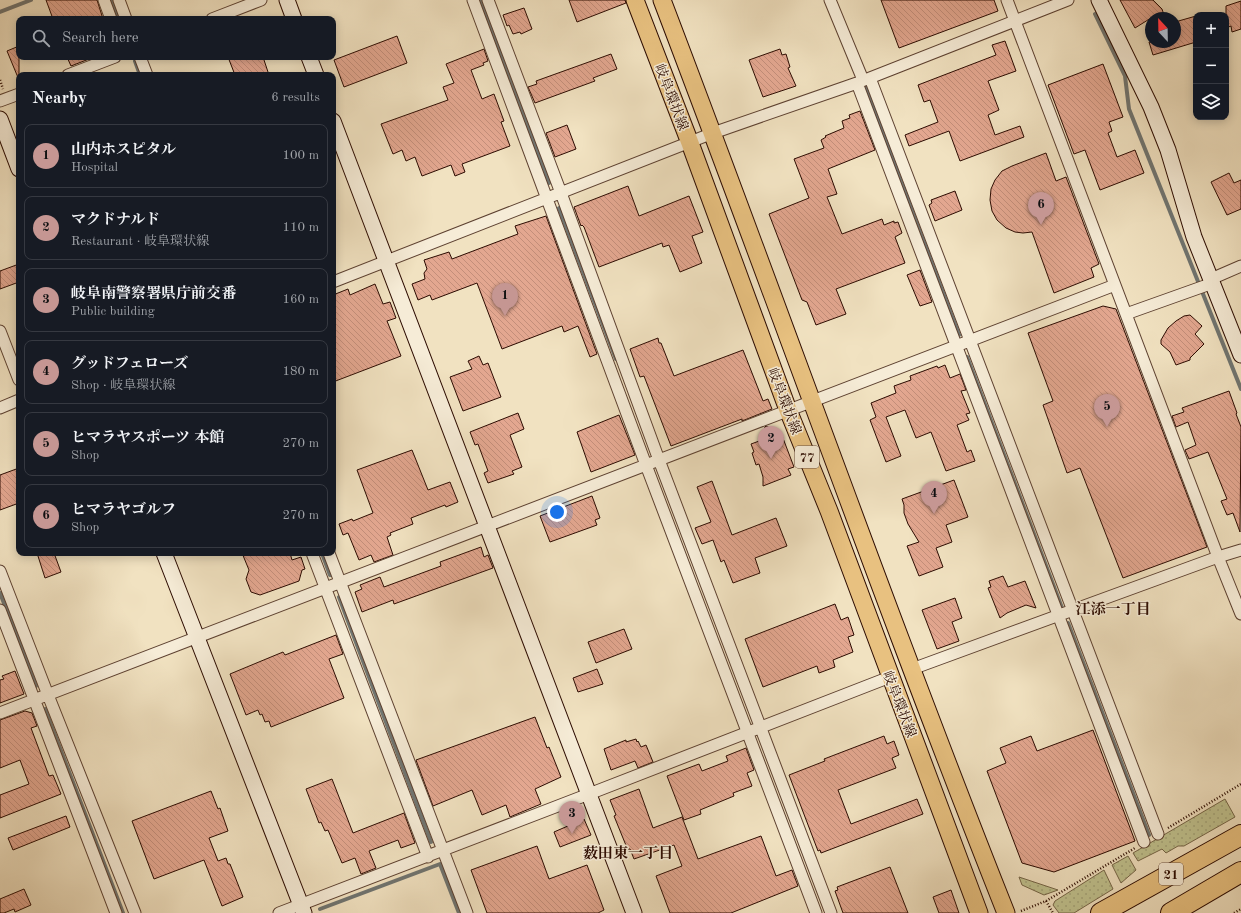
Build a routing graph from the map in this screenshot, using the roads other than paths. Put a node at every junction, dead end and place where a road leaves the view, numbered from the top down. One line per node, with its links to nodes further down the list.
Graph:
1 (104, 0): 13 (street)
2 (119, 0): 14 (street)
3 (260, 0): 15 (street)
4 (287, 0): 16 (street)
5 (473, 0): 33 (street)
6 (488, 0): 32 (street)
7 (635, 0): 30 (main road, 岐阜環状線 / 77)
8 (662, 0): 29 (main road, 岐阜環状線 / 77)
9 (830, 0): 24 (street)
10 (1007, 0): 17 (street)
11 (1068, 0): 17 (street)
12 (1099, 0): 37 (street)
13 (110, 16)
14 (125, 16)
15 (220, 16)
16 (293, 16)
17 (1016, 21): 24 (street); 38 (street)
18 (107, 60): 21 (street)
19 (141, 60): 22 (street)
20 (310, 60): 23 (street)
21 (76, 72)
22 (146, 72)
23 (315, 72)
24 (863, 81): 29 (street); 41 (street); 42 (street)
25 (16, 95): 26 (street)
26 (0, 101)
27 (0, 119): 31 (street)
28 (336, 129): 34 (street)
29 (713, 133): 30 (street); 46 (main road, 岐阜環状線 / 77)
30 (690, 143): 32 (street); 48 (main road, 岐阜環状線 / 77)
31 (16, 161)
32 (561, 193): 33 (street); 49 (street)
33 (547, 198): 34 (street); 50 (street)
34 (386, 262): 36 (street); 51 (street)
35 (1241, 266): 37 (street)
36 (336, 281)
37 (1211, 283): 39 (street); 43 (street)
38 (1115, 285): 39 (street); 41 (street)
39 (1126, 314): 56 (street)
40 (0, 331): 44 (street)
41 (970, 341): 42 (street); 61 (street)
42 (956, 346): 46 (street); 63 (street)
43 (1241, 355)
44 (16, 372)
45 (16, 401): 47 (street)
46 (811, 401): 48 (street); 65 (main road, 岐阜環状線 / 77)
47 (0, 408)
48 (788, 410): 49 (street); 66 (main road, 岐阜環状線 / 77)
49 (659, 460): 50 (street); 70 (street)
50 (646, 465): 51 (street); 71 (street)
51 (487, 526): 58 (street); 72 (street)
52 (1241, 550): 56 (street)
53 (165, 556): 64 (street)
54 (313, 556): 59 (street)
55 (330, 556): 58 (street)
56 (1218, 557): 61 (street); 62 (street)
57 (0, 571): 67 (street)
58 (340, 583): 59 (street); 76 (street)
59 (325, 588): 64 (street); 77 (street)
60 (0, 610): 68 (street)
61 (1073, 610): 63 (street); 73 (street)
62 (1241, 614)
63 (1058, 616): 65 (street); 75 (street)
64 (196, 638): 67 (street); 79 (street)
65 (912, 669): 88 (main road, 岐阜環状線 / 77)
66 (890, 677): 70 (street); 87 (main road, 岐阜環状線 / 77)
67 (48, 695): 68 (street); 81 (street)
68 (35, 700): 69 (street); 80 (street)
69 (0, 713)
70 (760, 728): 71 (street); 86 (street)
71 (747, 733): 72 (street); 85 (street)
72 (589, 794): 76 (street); 84 (street)
73 (1158, 834)
74 (1241, 834): 89 (highway, 21)
75 (1144, 842)
76 (443, 851): 77 (street); 83 (street)
77 (428, 857): 79 (street)
78 (1241, 872): 90 (highway, 21)
79 (303, 909): 82 (street)
80 (116, 913)
81 (135, 913)
82 (279, 913)
83 (467, 913)
84 (634, 913)
85 (816, 913)
86 (831, 913)
87 (979, 913)
88 (1006, 913)
89 (1101, 913)
90 (1171, 913)

